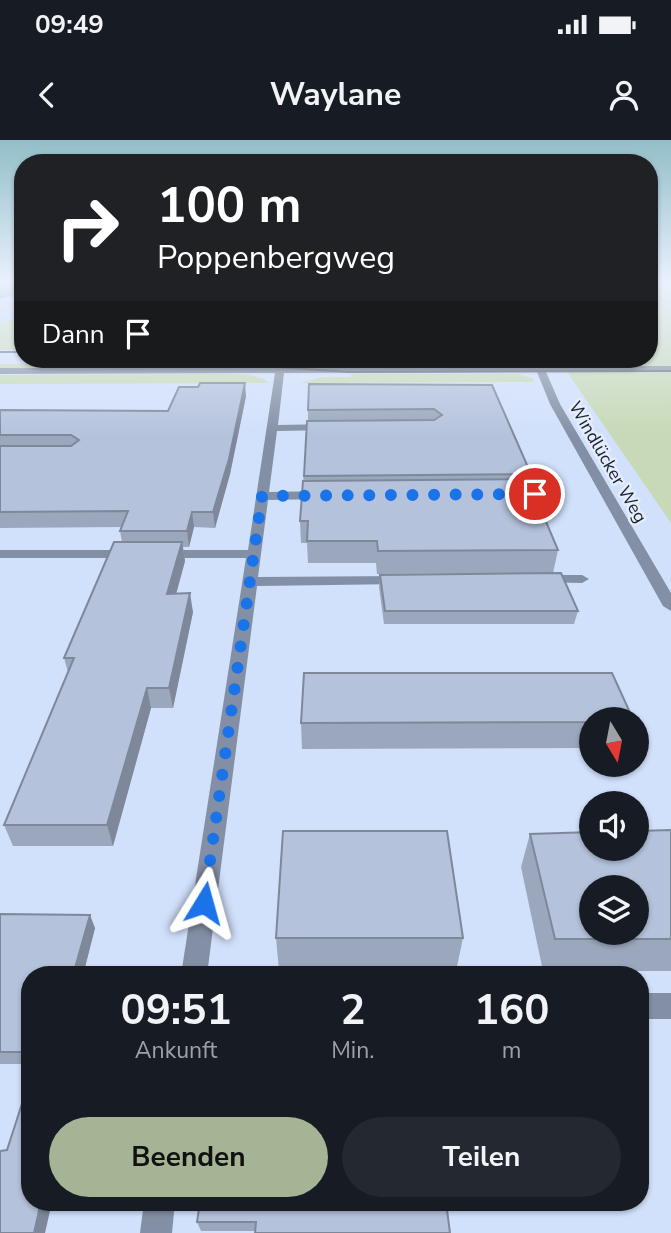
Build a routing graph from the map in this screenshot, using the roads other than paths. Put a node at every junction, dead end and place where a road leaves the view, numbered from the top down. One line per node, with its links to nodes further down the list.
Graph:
1 (540, 369): 2 (street); 4 (street); 15 (street, Windlücker Weg)
2 (671, 369)
3 (0, 371): 4 (street)
4 (280, 371): 6 (street)
5 (339, 427): 6 (street)
6 (272, 428): 8 (street)
7 (344, 495): 8 (street)
8 (262, 496): 10 (street)
9 (0, 554): 10 (street)
10 (254, 554): 14 (street)
11 (582, 579): 13 (street)
12 (416, 580): 14 (street)
13 (527, 580)
14 (251, 582): 16 (street)
15 (671, 606)
16 (195, 966)
17 (649, 1006): 18 (street)
18 (671, 1006)
19 (159, 1211): 20 (street)
20 (156, 1233)

